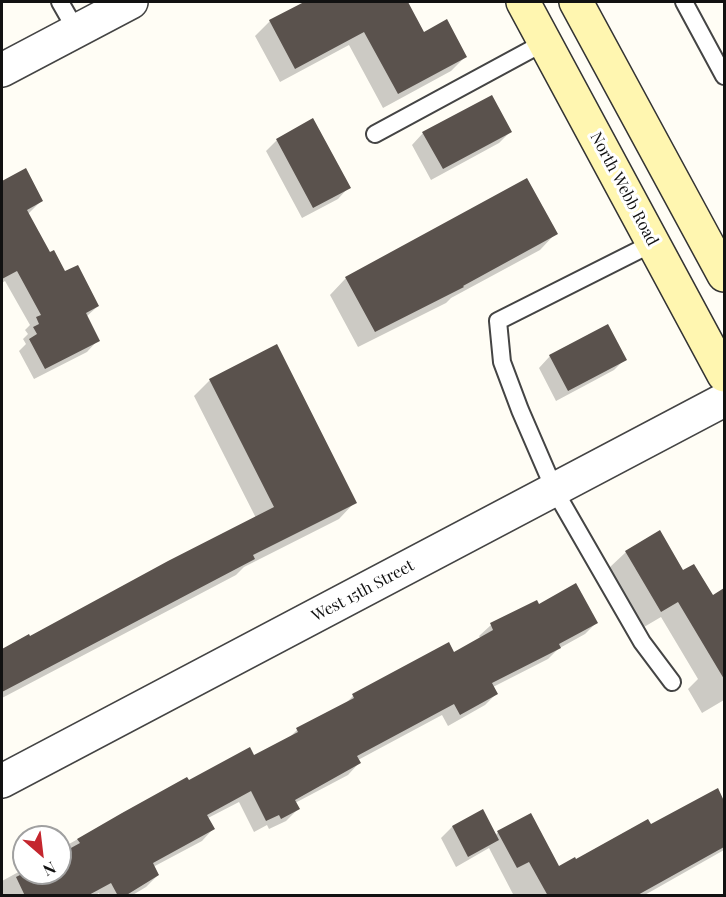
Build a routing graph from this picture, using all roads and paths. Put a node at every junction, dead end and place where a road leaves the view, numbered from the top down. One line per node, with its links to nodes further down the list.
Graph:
1 (60, 2): 6 (lane)
2 (131, 2): 6 (street)
3 (523, 2): 7 (main road, North Webb Road)
4 (576, 2): 12 (main road)
5 (684, 2): 9 (lane)
6 (76, 30): 8 (street)
7 (545, 42): 10 (lane); 11 (main road, North Webb Road)
8 (2, 70)
9 (724, 76)
10 (375, 134)
11 (653, 243): 13 (main road, North Webb Road); 15 (lane)
12 (724, 275)
13 (724, 375)
14 (724, 400): 15 (street, West 15th Street)
15 (555, 491): 16 (lane); 17 (street, West 15th Street)
16 (672, 682)
17 (2, 781)

